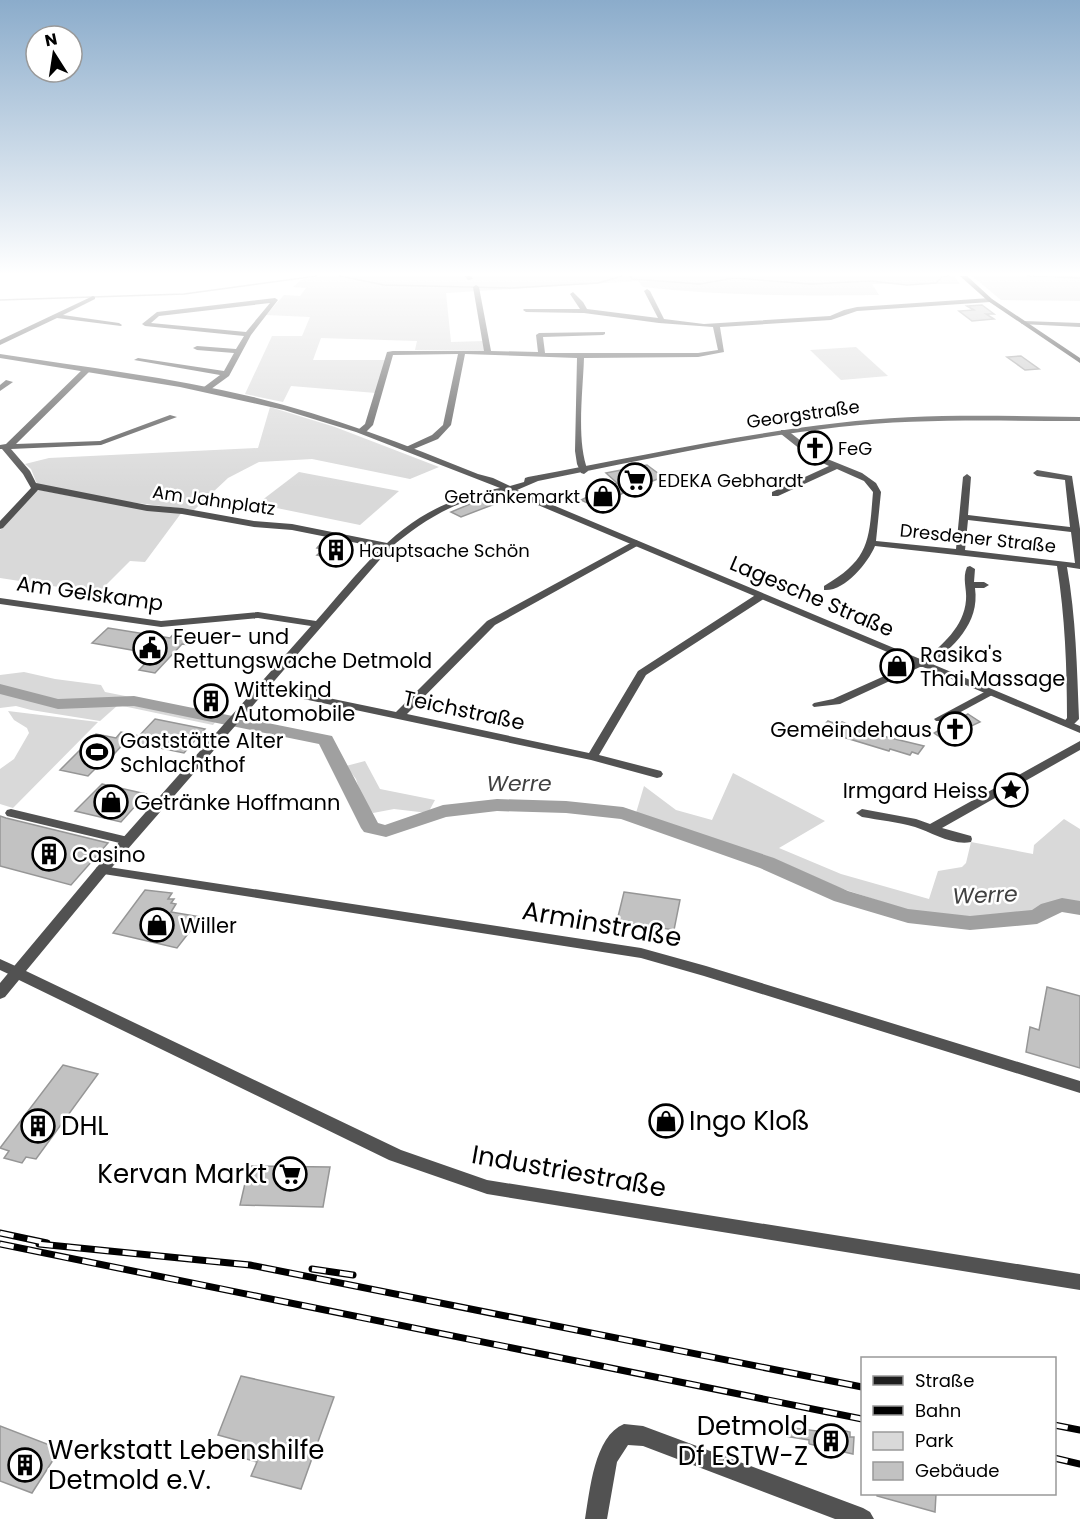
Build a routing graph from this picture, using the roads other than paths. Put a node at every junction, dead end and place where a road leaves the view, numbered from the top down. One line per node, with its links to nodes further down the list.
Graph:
1 (240, 347): 7 (street)
2 (487, 347): 9 (street)
3 (541, 347): 10 (street)
4 (722, 347): 13 (street)
5 (1063, 347): 11 (main road)
6 (197, 348): 7 (street)
7 (238, 351): 17 (street)
8 (462, 352): 9 (street); 23 (street); 26 (street)
9 (488, 352): 10 (street)
10 (542, 355): 13 (street)
11 (1076, 355): 15 (main road)
12 (0, 356): 16 (street, Lagesche Straße)
13 (580, 356): 28 (street)
14 (138, 360): 17 (street)
15 (1080, 361)
16 (87, 370): 20 (street, Lagesche Straße); 25 (street)
17 (225, 374): 20 (street)
18 (0, 380): 19 (street)
19 (0, 389)
20 (204, 390): 23 (street, Lagesche Straße)
21 (173, 417): 25 (street)
22 (1080, 419): 24 (street, Georgstraße)
23 (362, 431): 26 (street, Lagesche Straße)
24 (784, 432): 27 (street); 28 (street, Georgstraße)
25 (4, 447): 31 (street)
26 (409, 449): 32 (street, Lagesche Straße)
27 (836, 466): 33 (street); 38 (street)
28 (584, 471): 32 (street, Georgstraße)
29 (1037, 473): 36 (street)
30 (967, 477): 34 (street)
31 (36, 487): 35 (street); 39 (street, Am Jahnplatz)
32 (500, 487): 37 (street, Lagesche Straße); 39 (street, Georgstraße)
33 (774, 494)
34 (964, 517): 36 (street); 40 (street)
35 (0, 526)
36 (1076, 530): 42 (street)
37 (636, 543): 47 (street, Lagesche Straße); 54 (street)
38 (872, 543): 40 (street, Dresdener Straße); 46 (street)
39 (387, 546): 49 (street, Georgstraße)
40 (960, 553): 41 (street, Dresdener Straße)
41 (1061, 564): 42 (street, Dresdener Straße); 56 (street)
42 (1080, 566)
43 (970, 569): 44 (street)
44 (971, 585): 45 (street); 50 (street)
45 (984, 585)
46 (828, 588)
47 (761, 596): 50 (street, Lagesche Straße); 59 (street)
48 (0, 600): 49 (street, Am Gelskamp)
49 (318, 624): 51 (street, Georgstraße)
50 (921, 664): 52 (street, Lagesche Straße); 53 (street)
51 (261, 687): 54 (street, Teichstraße); 65 (street, Georgstraße)
52 (990, 692): 55 (street); 56 (street, Lagesche Straße)
53 (818, 705)
54 (399, 716): 59 (street, Teichstraße)
55 (940, 719)
56 (1068, 724): 57 (street, Lagesche Straße)
57 (1080, 730)
58 (1080, 745): 63 (street)
59 (592, 757): 60 (street, Teichstraße)
60 (657, 774)
61 (11, 813): 65 (street)
62 (862, 813): 63 (street)
63 (933, 828): 64 (street)
64 (966, 839)
65 (128, 841): 66 (street, Georgstraße)
66 (102, 870): 68 (street, Georgstraße); 70 (street, Arminstraße)
67 (0, 964): 68 (street, Industriestraße)
68 (17, 973): 69 (street, Georgstraße); 71 (street, Industriestraße)
69 (0, 993)
70 (1080, 1087)
71 (1080, 1282)
72 (596, 1519): 73 (street)
73 (863, 1519)

